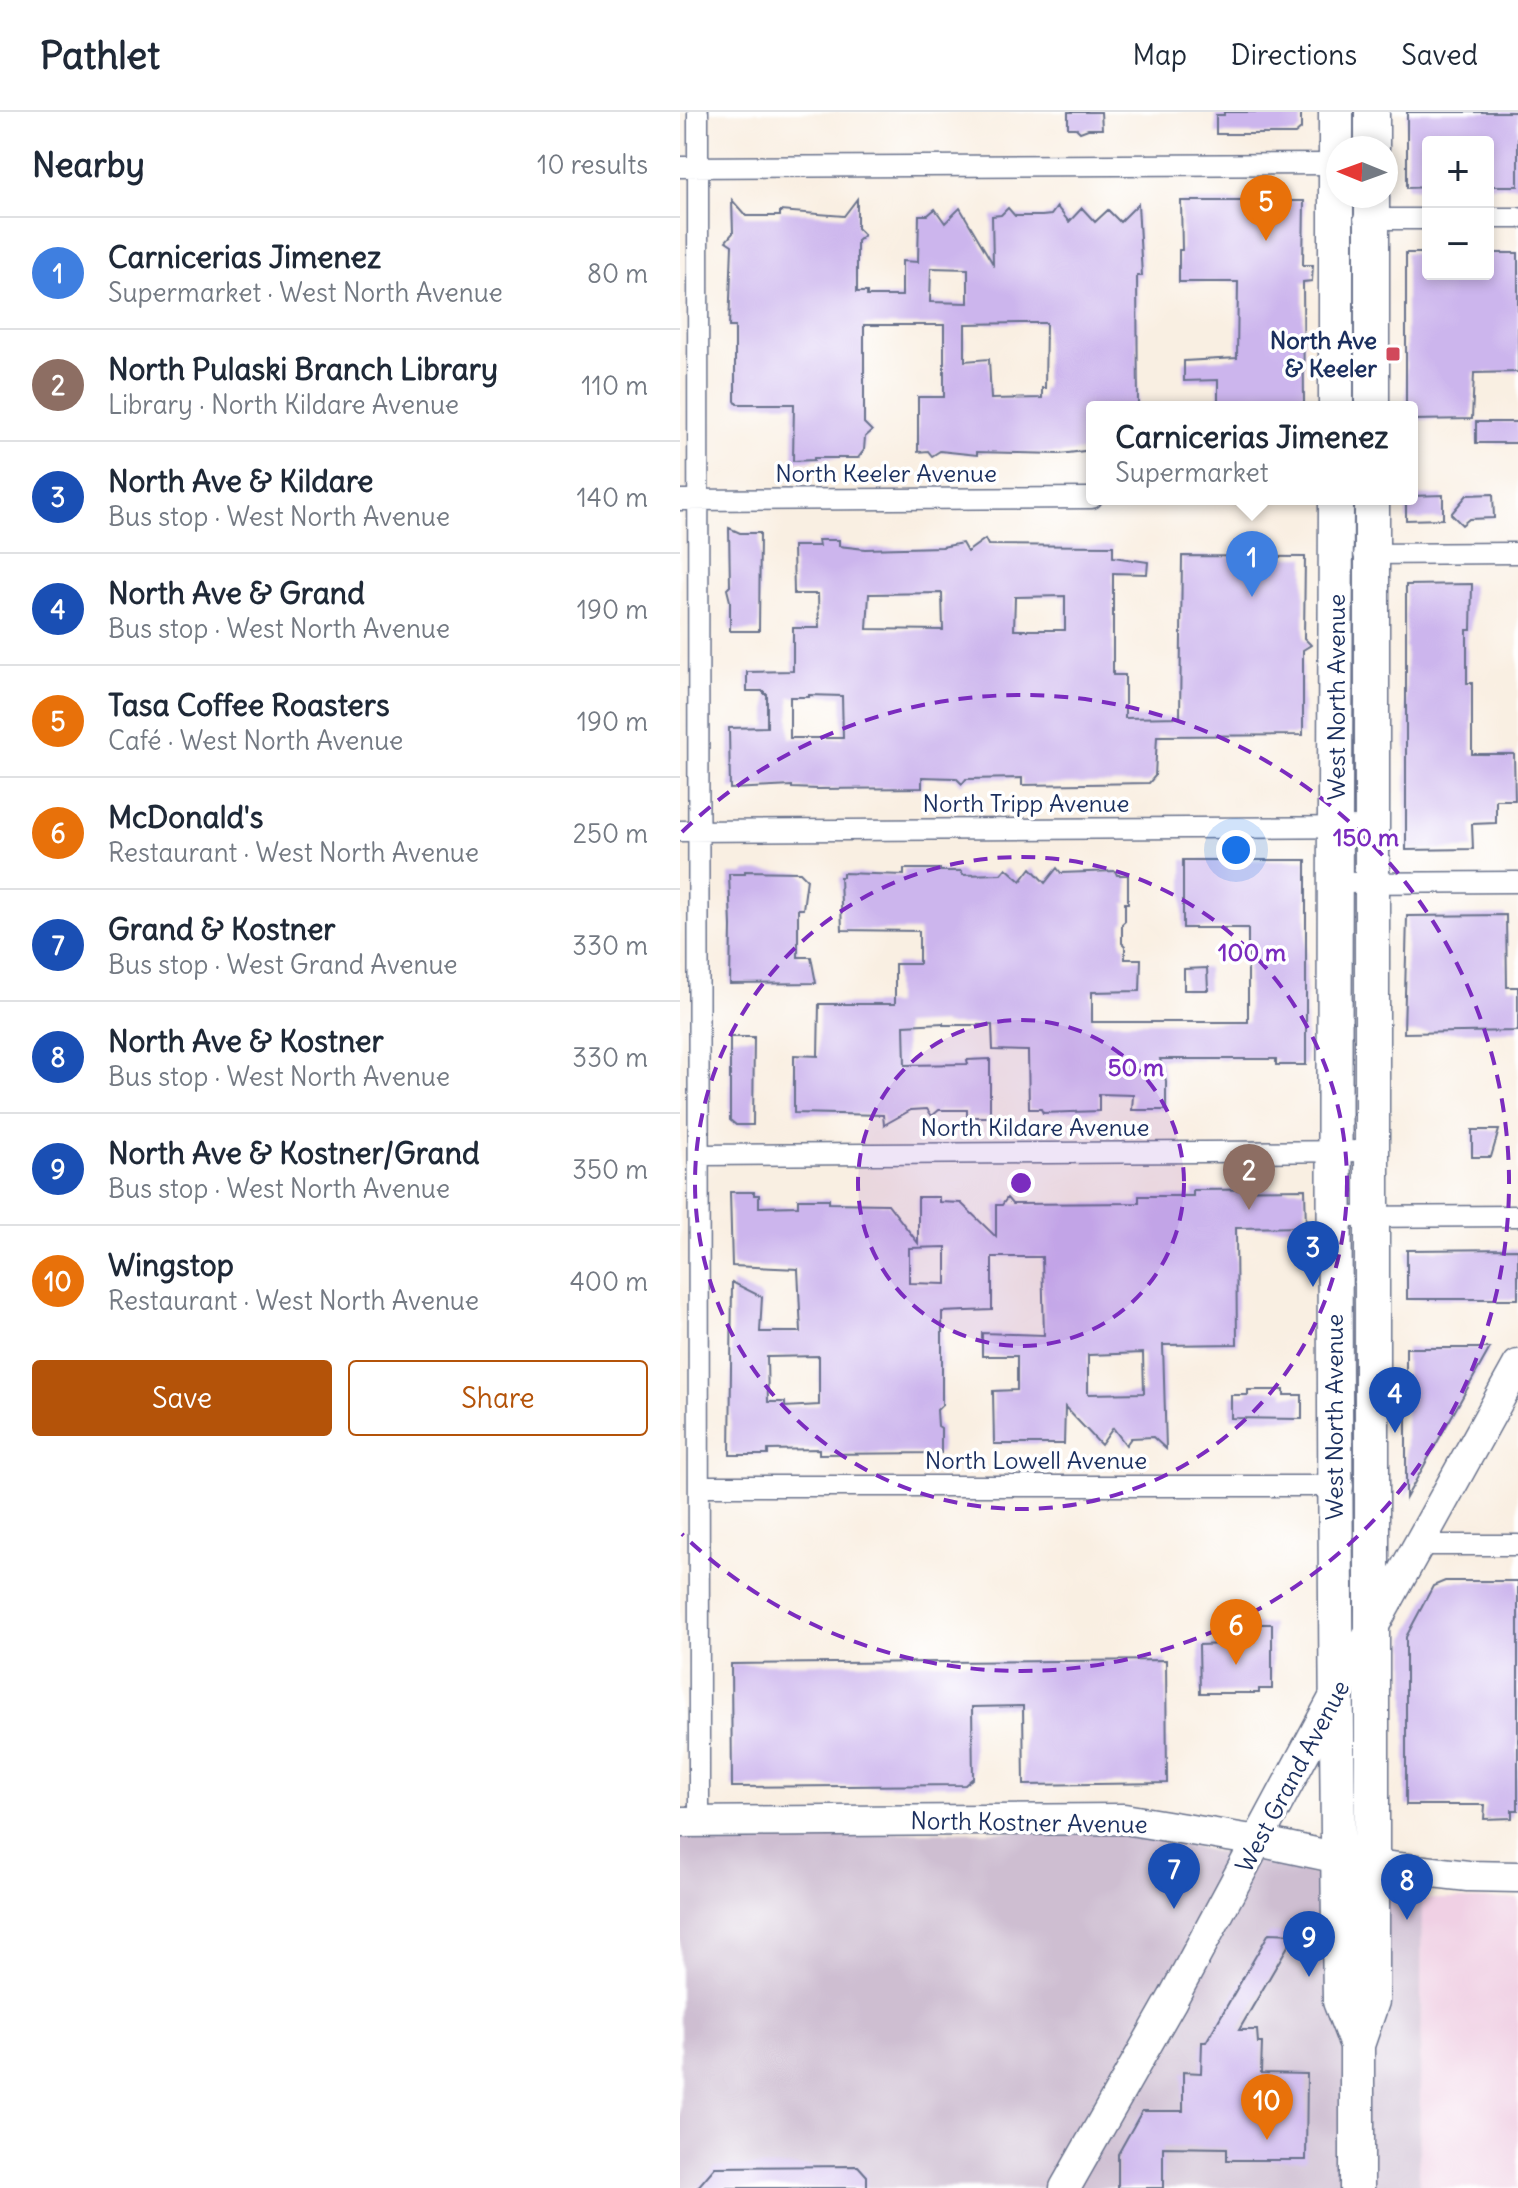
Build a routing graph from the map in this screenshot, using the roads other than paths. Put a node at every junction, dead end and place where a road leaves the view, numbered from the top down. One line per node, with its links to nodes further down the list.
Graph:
1 (698, 112): 7 (street)
2 (1336, 112): 4 (main road)
3 (1372, 112): 5 (main road)
4 (1336, 136)
5 (1372, 136)
6 (1326, 164): 7 (street)
7 (689, 167): 19 (street)
8 (1336, 208): 15 (main road)
9 (1369, 208): 15 (street)
10 (1372, 208): 17 (main road)
11 (1377, 208): 12 (street)
12 (1422, 218)
13 (1494, 218): 14 (street)
14 (1518, 218)
15 (1336, 219): 16 (main road)
16 (1336, 401)
17 (1372, 401)
18 (1086, 498): 19 (street, North Keeler Avenue)
19 (689, 500): 27 (street)
20 (1336, 505): 24 (main road, West North Avenue)
21 (1372, 505): 23 (main road, West North Avenue)
22 (1518, 553): 23 (street)
23 (1372, 554): 24 (street); 25 (main road, West North Avenue)
24 (1336, 555): 26 (main road, West North Avenue)
25 (1372, 827): 26 (street, North Tripp Avenue); 30 (main road, West North Avenue)
26 (1336, 828): 27 (street, North Tripp Avenue); 29 (main road, West North Avenue)
27 (689, 831): 33 (street)
28 (1518, 882): 30 (street)
29 (1336, 883): 30 (street); 32 (main road, West North Avenue)
30 (1372, 883): 31 (main road, West North Avenue)
31 (1372, 1151): 32 (street, North Kildare Avenue); 36 (main road, West North Avenue)
32 (1334, 1152): 33 (street, North Kildare Avenue); 35 (main road, West North Avenue)
33 (699, 1155): 38 (street)
34 (1518, 1216): 36 (street)
35 (1334, 1217): 36 (street); 39 (main road, West North Avenue)
36 (1372, 1217): 40 (main road, West North Avenue)
37 (1518, 1365): 41 (main road, West Grand Avenue)
38 (699, 1486): 39 (street, North Lowell Avenue); 45 (street)
39 (1334, 1486): 40 (street, North Lowell Avenue); 44 (main road, West North Avenue)
40 (1372, 1486): 43 (main road, West North Avenue)
41 (1418, 1545): 42 (street); 43 (main road, West Grand Avenue)
42 (1518, 1545)
43 (1373, 1627): 44 (main road, West Grand Avenue); 47 (main road, West North Avenue)
44 (1336, 1694): 46 (main road, West Grand Avenue); 47 (main road, West North Avenue)
45 (690, 1822): 46 (main road, North Kostner Avenue)
46 (1258, 1841): 47 (main road, North Kostner Avenue); 49 (main road, West Grand Avenue)
47 (1356, 1862): 48 (main road, North Kostner Avenue); 50 (main road, West North Avenue)
48 (1518, 1877)
49 (1065, 2188)
50 (1357, 2188)

